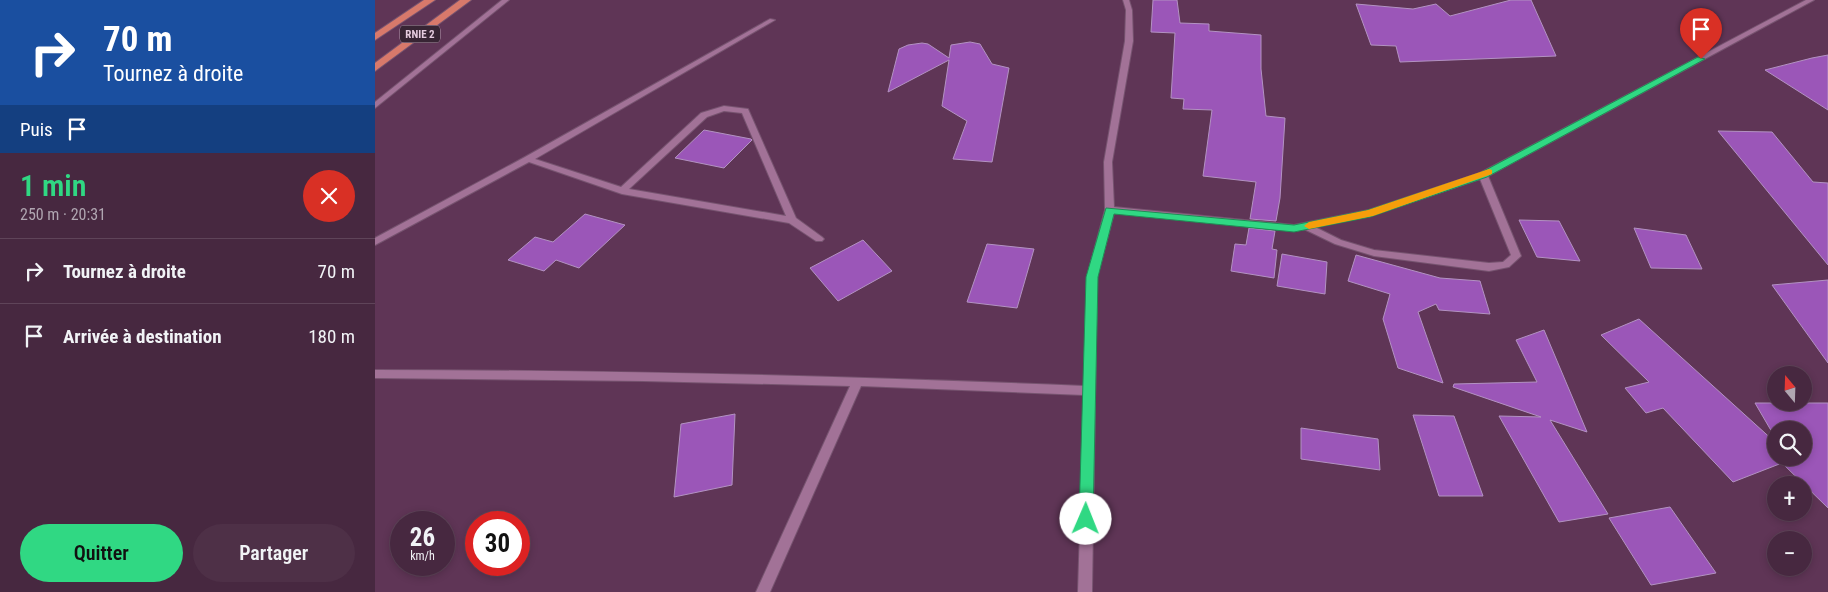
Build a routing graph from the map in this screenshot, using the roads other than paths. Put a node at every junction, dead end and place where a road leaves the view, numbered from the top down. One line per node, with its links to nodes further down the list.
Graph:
1 (430, 0): 7 (highway, RNIE 2 / RNIE 2)
2 (465, 0): 8 (highway, RNIE 2 / RNIE 2)
3 (506, 0): 9 (street)
4 (1126, 0): 13 (street)
5 (1811, 0): 11 (street)
6 (771, 20): 10 (street)
7 (375, 37)
8 (375, 68)
9 (375, 106)
10 (528, 158): 12 (street); 17 (street)
11 (1483, 175): 15 (street); 15 (street)
12 (622, 191): 14 (street); 14 (street)
13 (1110, 210): 15 (street); 20 (street)
14 (792, 220): 16 (street)
15 (1305, 226)
16 (819, 239)
17 (375, 242)
18 (375, 374): 19 (street)
19 (858, 381): 20 (street); 21 (street)
20 (1088, 391): 22 (street)
21 (763, 592)
22 (1085, 592)

